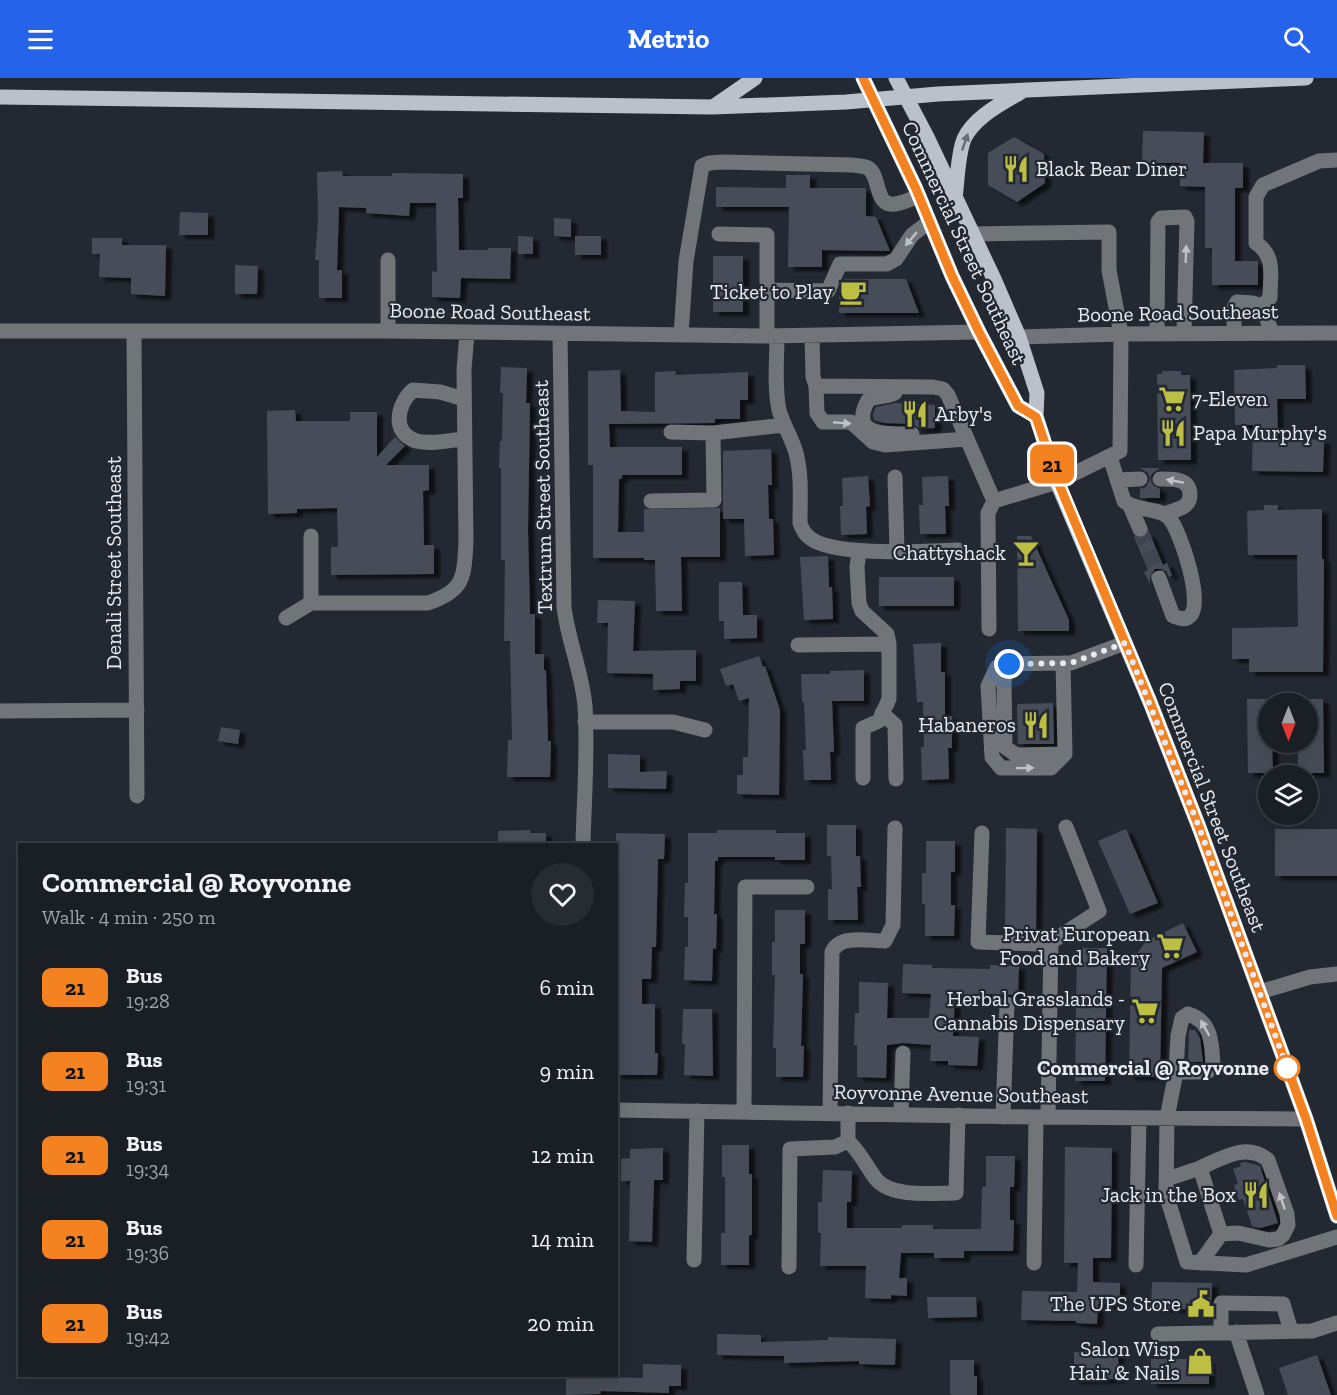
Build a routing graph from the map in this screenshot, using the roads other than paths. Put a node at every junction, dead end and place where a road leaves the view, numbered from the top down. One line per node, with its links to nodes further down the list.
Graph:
1 (755, 78): 9 (main road)
2 (863, 78): 8 (main road, Commercial Street Southeast)
3 (896, 78): 7 (main road, Commercial Street Southeast)
4 (1306, 78): 5 (main road)
5 (1024, 91): 7 (main road); 12 (main road, one-way to 5)
6 (0, 97): 9 (main road)
7 (907, 97): 8 (main road); 12 (main road, Commercial Street Southeast)
8 (874, 100): 9 (main road); 11 (main road, Commercial Street Southeast)
9 (713, 107)
10 (1337, 160): 20 (street)
11 (919, 196): 13 (main road, Commercial Street Southeast); 33 (street)
12 (955, 199): 15 (main road, Commercial Street Southeast)
13 (929, 222): 17 (street, one-way to 17); 24 (main road, Commercial Street Southeast)
14 (719, 234): 17 (street)
15 (972, 234): 30 (street); 36 (main road, Commercial Street Southeast)
16 (388, 260): 23 (street)
17 (767, 290): 34 (street)
18 (1157, 297): 19 (street); 19 (street, one-way to 18); 31 (street)
19 (1184, 297): 32 (street)
20 (1262, 306): 26 (street); 27 (street)
21 (0, 331): 22 (street, Boone Road Southeast)
22 (134, 331): 23 (street, Boone Road Southeast); 70 (street, Denali Street Southeast)
23 (388, 331): 25 (street, Boone Road Southeast)
24 (979, 332): 35 (street, Boone Road Southeast); 40 (main road, Commercial Street Southeast)
25 (467, 333): 29 (street, Boone Road Southeast); 39 (street)
26 (1234, 333): 27 (street, Boone Road Southeast); 32 (street, Boone Road Southeast)
27 (1272, 333): 28 (street, Boone Road Southeast)
28 (1337, 333)
29 (560, 334): 33 (street, Boone Road Southeast); 73 (street, Textrum Street Southeast)
30 (1121, 334): 31 (street, Boone Road Southeast); 36 (street, Boone Road Southeast); 47 (street)
31 (1157, 334): 32 (street, Boone Road Southeast)
32 (1184, 334)
33 (681, 335): 34 (street, Boone Road Southeast)
34 (772, 336): 35 (street, Boone Road Southeast); 41 (street)
35 (812, 336): 37 (street)
36 (1019, 337): 40 (main road, Commercial Street Southeast)
37 (816, 386): 38 (street); 46 (street, one-way to 46)
38 (906, 387): 45 (street); 46 (street)
39 (464, 399): 44 (street); 44 (street)
40 (1036, 417): 52 (main road, Commercial Street Southeast)
41 (784, 425): 43 (street); 60 (street)
42 (671, 432): 43 (street)
43 (713, 432): 53 (street)
44 (464, 439): 63 (street)
45 (967, 439): 46 (street); 54 (street)
46 (944, 441)
47 (1110, 457): 51 (street); 52 (street)
48 (895, 477): 61 (street)
49 (1140, 479): 51 (street)
50 (1160, 479): 56 (street, one-way to 50)
51 (1117, 480): 55 (street)
52 (1058, 482): 54 (street); 66 (main road, Commercial Street Southeast)
53 (651, 501)
54 (994, 501): 65 (street)
55 (1130, 506): 56 (street); 57 (street)
56 (1165, 514): 62 (street)
57 (1140, 529)
58 (310, 536): 63 (street)
59 (958, 550): 61 (street)
60 (859, 551): 61 (street); 67 (street)
61 (897, 551)
62 (1160, 578)
63 (311, 603): 64 (street)
64 (286, 618)
65 (989, 629)
66 (1125, 643): 69 (street); 85 (main road, Commercial Street Southeast)
67 (889, 644): 68 (street); 72 (street)
68 (798, 645)
69 (1063, 663): 69 (street, one-way to 69)
70 (137, 710): 71 (street); 77 (street, Denali Street Southeast)
71 (6, 711)
72 (882, 713): 75 (street); 76 (street)
73 (585, 722): 74 (street); 81 (street, Textrum Street Southeast)
74 (705, 729)
75 (863, 778)
76 (896, 779)
77 (137, 796)
78 (1066, 827): 83 (street)
79 (895, 828): 92 (street)
80 (982, 833): 83 (street)
81 (583, 843)
82 (807, 887): 91 (street)
83 (1051, 942): 97 (street)
84 (1337, 974): 85 (street)
85 (1260, 992): 100 (main road, Commercial Street Southeast)
86 (1007, 1004): 96 (street)
87 (903, 1053): 94 (street)
88 (1176, 1072): 99 (street)
89 (618, 1110): 90 (street, Royvonne Avenue Southeast)
90 (698, 1111): 91 (street, Royvonne Avenue Southeast); 107 (street)
91 (744, 1112): 92 (street, Royvonne Avenue Southeast)
92 (830, 1113): 93 (street, Royvonne Avenue Southeast)
93 (848, 1113): 94 (street, Royvonne Avenue Southeast); 101 (street)
94 (901, 1114): 95 (street, Royvonne Avenue Southeast)
95 (958, 1116): 96 (street, Royvonne Avenue Southeast); 101 (street)
96 (1003, 1117): 97 (street, Royvonne Avenue Southeast)
97 (1042, 1117): 98 (street, Royvonne Avenue Southeast); 108 (street)
98 (1139, 1118): 99 (street, Royvonne Avenue Southeast); 110 (street)
99 (1167, 1118): 100 (street, Royvonne Avenue Southeast); 103 (street)
100 (1306, 1119): 104 (main road, Commercial Street Southeast)
101 (848, 1142): 111 (street)
102 (1200, 1168): 103 (street); 105 (street); 105 (street, one-way to 102)
103 (1167, 1179): 109 (street)
104 (1337, 1216)
105 (1221, 1234): 109 (street)
106 (1337, 1237): 109 (street)
107 (694, 1260)
108 (1034, 1263)
109 (1200, 1263)
110 (1136, 1265)
111 (789, 1267)
112 (1337, 1323): 113 (street)
113 (1291, 1331): 114 (street); 114 (street)
114 (1228, 1333): 115 (street); 116 (street)
115 (1158, 1334)
116 (1257, 1395)

